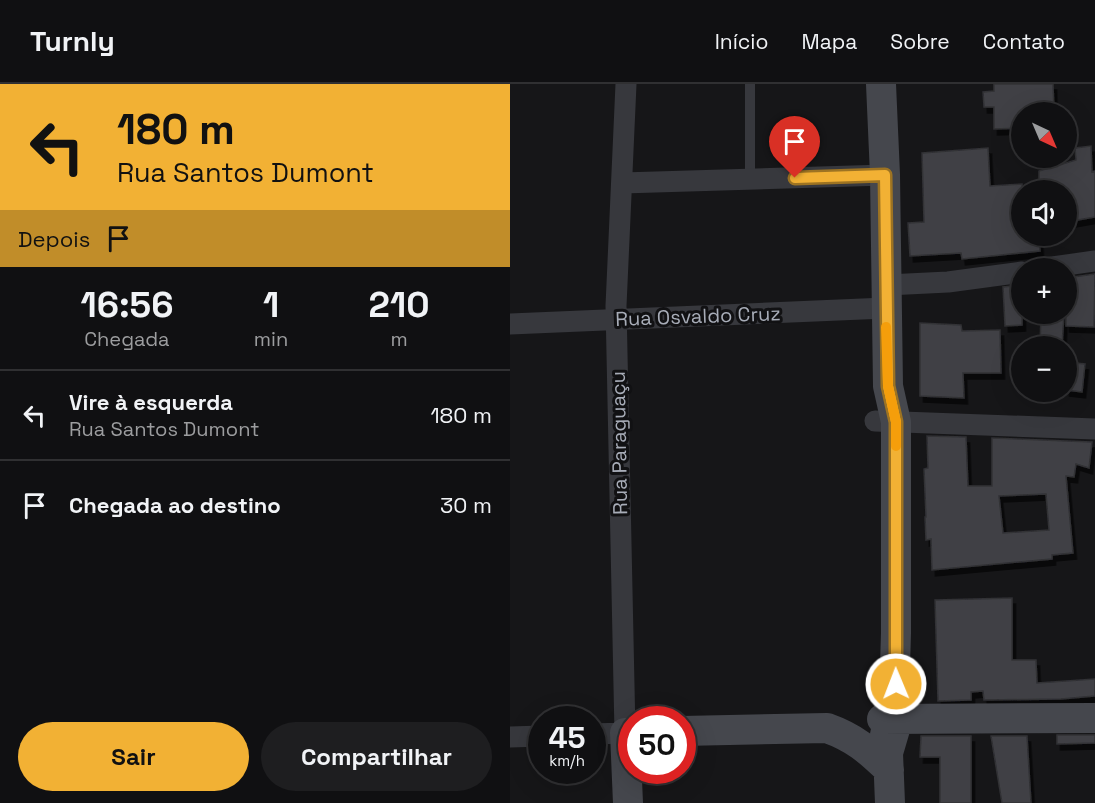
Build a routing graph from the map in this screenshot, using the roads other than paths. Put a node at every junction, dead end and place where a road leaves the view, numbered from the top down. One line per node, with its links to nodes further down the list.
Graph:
1 (626, 84): 6 (street, Rua Paraguaçu)
2 (750, 84): 5 (lane)
3 (881, 84): 4 (main road)
4 (885, 175): 5 (street); 10 (main road)
5 (750, 179): 6 (street)
6 (622, 183): 11 (street, Rua Paraguaçu)
7 (1095, 261): 8 (street)
8 (1077, 264)
9 (1011, 273): 10 (street, Rua Osvaldo Cruz)
10 (886, 296): 11 (street, Rua Osvaldo Cruz); 13 (main road)
11 (616, 319): 12 (street, Rua Osvaldo Cruz); 15 (street, Rua Paraguaçu)
12 (510, 324)
13 (886, 422): 14 (street); 17 (main road)
14 (1095, 429)
15 (627, 706)
16 (1095, 718): 17 (main road)
17 (890, 719): 21 (main road)
18 (696, 732): 21 (main road)
19 (528, 736): 20 (street)
20 (510, 737)
21 (888, 762): 24 (main road)
22 (628, 784): 23 (main road, Rua Paraguaçu)
23 (628, 803)
24 (890, 803)

